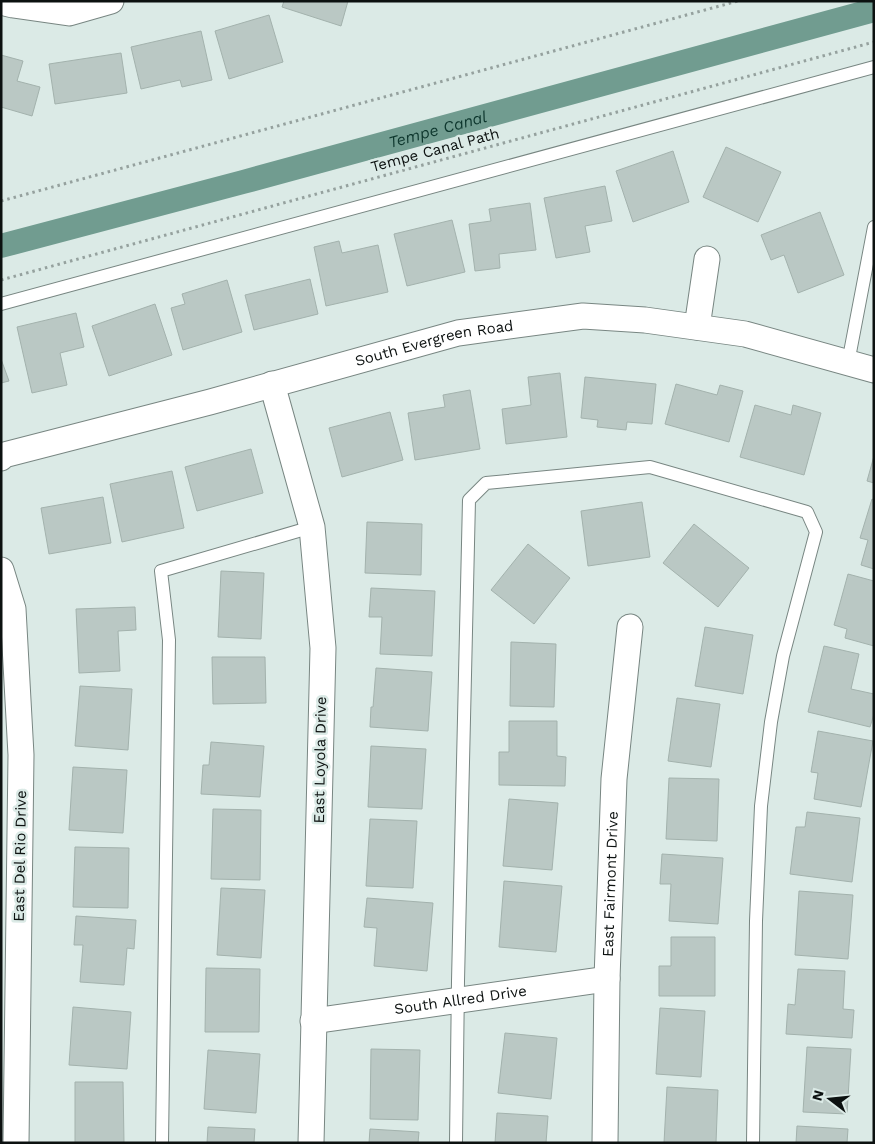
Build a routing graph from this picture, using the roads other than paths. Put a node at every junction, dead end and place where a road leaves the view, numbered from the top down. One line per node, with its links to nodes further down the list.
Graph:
1 (111, 1): 2 (street)
2 (1, 2)
3 (874, 67): 6 (lane)
4 (874, 227): 8 (lane)
5 (708, 259): 7 (street)
6 (1, 304)
7 (697, 327): 8 (street, South Evergreen Road); 10 (street, South Evergreen Road)
8 (848, 363): 9 (street, South Evergreen Road)
9 (874, 370)
10 (272, 384): 11 (street, South Evergreen Road); 12 (street, East Loyola Drive)
11 (1, 458)
12 (312, 527): 18 (street, East Loyola Drive); 20 (lane)
13 (1, 570): 15 (street, East Del Rio Drive)
14 (630, 627): 16 (street, East Fairmont Drive)
15 (11, 754): 19 (street, East Del Rio Drive)
16 (607, 979): 17 (street, South Allred Drive); 23 (street, East Fairmont Drive)
17 (458, 1000): 18 (street, South Allred Drive); 22 (lane); 24 (lane)
18 (313, 1021): 21 (street, East Loyola Drive)
19 (16, 1143)
20 (162, 1143)
21 (312, 1143)
22 (456, 1143)
23 (605, 1143)
24 (753, 1143)

